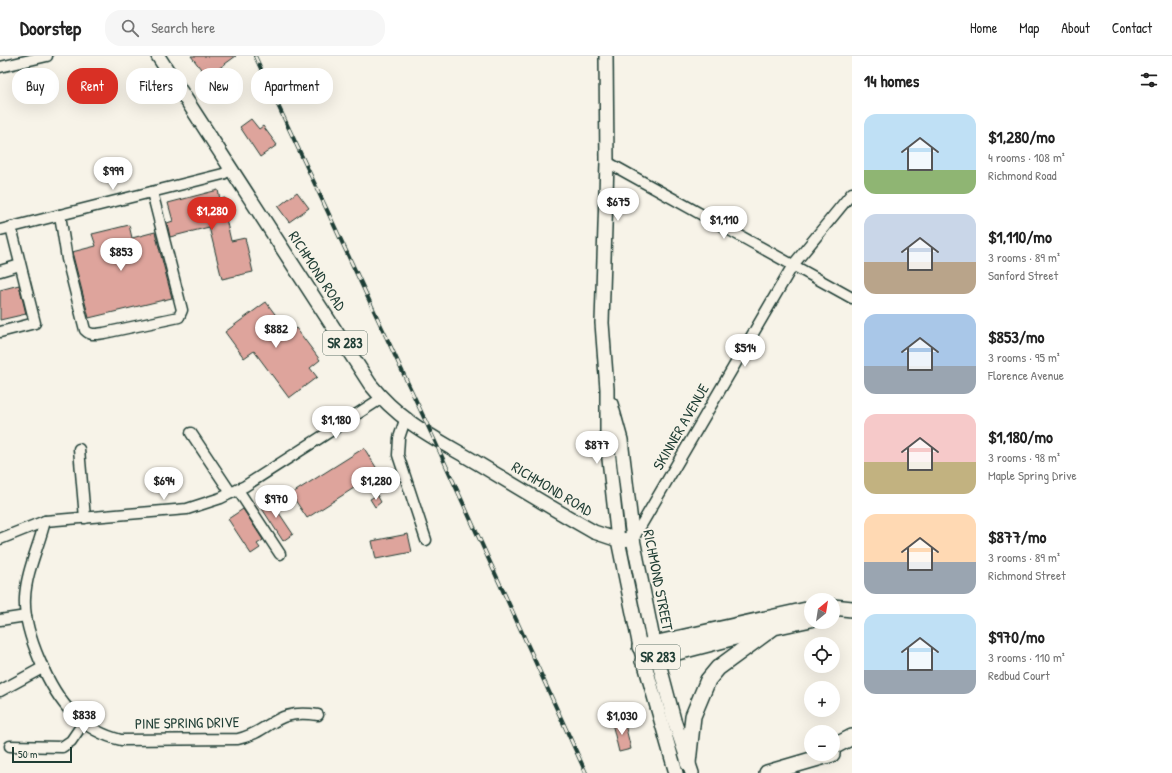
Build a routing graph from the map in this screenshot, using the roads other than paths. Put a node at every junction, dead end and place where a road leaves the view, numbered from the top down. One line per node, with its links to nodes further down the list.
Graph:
1 (47, 56): 4 (street)
2 (158, 56): 6 (main road, RICHMOND ROAD / SR 283)
3 (606, 56): 5 (main road, RICHMOND STREET)
4 (0, 68)
5 (607, 162): 13 (street); 17 (main road, RICHMOND STREET)
6 (232, 170): 7 (street); 18 (main road, RICHMOND ROAD / SR 283)
7 (152, 192): 9 (street); 9 (street)
8 (852, 193): 13 (street, SKINNER AVENUE)
9 (60, 215): 10 (street)
10 (11, 227): 11 (street); 12 (street)
11 (0, 230)
12 (20, 265): 14 (street); 16 (street)
13 (793, 265): 15 (street); 26 (street, SKINNER AVENUE)
14 (0, 271)
15 (852, 298)
16 (0, 332)
17 (607, 389): 26 (main road, RICHMOND STREET); 28 (main road, RICHMOND STREET)
18 (382, 398): 19 (main road, RICHMOND ROAD / SR 283); 22 (street)
19 (405, 420): 27 (street); 28 (main road, RICHMOND ROAD / SR 283)
20 (191, 434): 22 (street)
21 (80, 449): 23 (street)
22 (234, 492): 23 (street); 29 (street)
23 (85, 518): 24 (street)
24 (45, 521): 25 (street); 33 (street, PINE SPRING DRIVE)
25 (0, 539)
26 (633, 539): 28 (main road, RICHMOND ROAD / SR 283); 39 (main road, RICHMOND STREET / SR 283)
27 (426, 540)
28 (618, 540): 39 (main road, RICHMOND STREET / SR 283)
29 (280, 554)
30 (840, 608): 31 (highway)
31 (852, 609)
32 (804, 611): 39 (highway)
33 (26, 616): 36 (street); 40 (street, PINE SPRING DRIVE)
34 (840, 617): 35 (highway)
35 (852, 618)
36 (0, 620)
37 (804, 621): 38 (highway)
38 (774, 627): 39 (highway); 52 (highway)
39 (649, 653): 52 (main road, RICHMOND STREET / SR 283); 53 (main road, RICHMOND STREET / SR 283)
40 (44, 667): 41 (street); 43 (street, PINE SPRING DRIVE)
41 (0, 691)
42 (318, 715): 43 (street, PINE SPRING DRIVE)
43 (84, 722): 46 (street)
44 (852, 737): 45 (highway)
45 (840, 743)
46 (10, 746)
47 (852, 748): 48 (highway)
48 (840, 752)
49 (804, 761): 51 (highway)
50 (808, 761): 51 (highway)
51 (795, 765): 54 (highway)
52 (690, 768)
53 (676, 773)
54 (767, 773)

